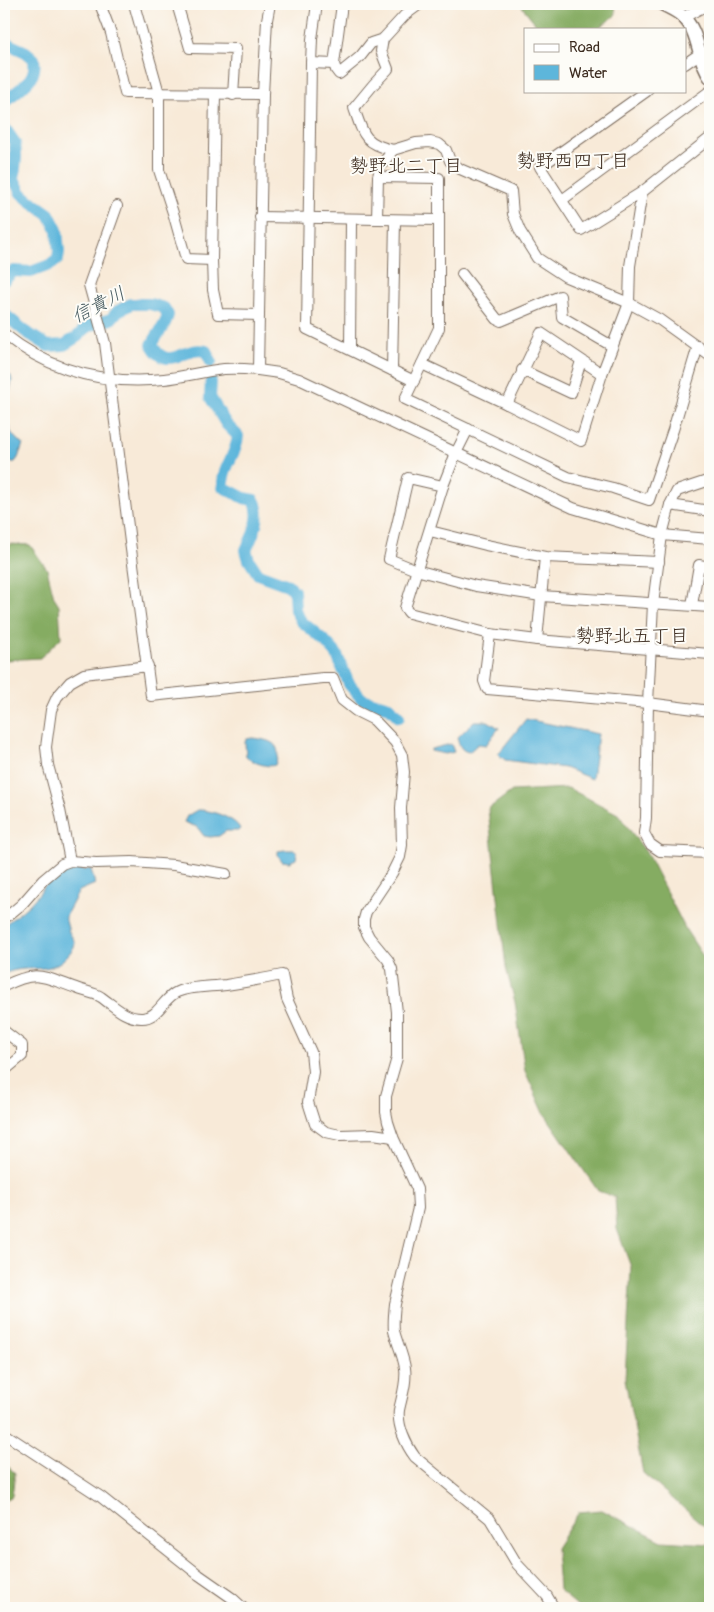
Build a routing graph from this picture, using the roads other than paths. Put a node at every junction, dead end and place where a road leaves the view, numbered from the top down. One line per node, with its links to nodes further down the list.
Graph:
1 (100, 4): 19 (street)
2 (134, 4): 19 (street)
3 (177, 4): 21 (street)
4 (270, 4): 22 (street)
5 (317, 4): 13 (street)
6 (342, 4): 15 (street)
7 (420, 4): 11 (street)
8 (662, 4): 10 (main road)
9 (708, 4): 10 (street)
10 (684, 17): 12 (main road)
11 (384, 39): 15 (street); 24 (street)
12 (705, 53): 14 (street); 16 (main road)
13 (311, 63): 15 (street); 30 (street)
14 (686, 63)
15 (334, 64)
16 (710, 77)
17 (710, 91): 27 (street)
18 (646, 92): 27 (street)
19 (159, 93): 20 (street); 35 (street)
20 (215, 94): 21 (street); 35 (street)
21 (233, 94): 22 (street)
22 (263, 94): 29 (street)
23 (710, 138): 26 (street)
24 (393, 150): 25 (street); 37 (street)
25 (378, 177): 31 (street); 33 (street)
26 (642, 192): 27 (street); 37 (street)
27 (562, 200)
28 (117, 206): 50 (street)
29 (260, 217): 30 (street); 38 (street)
30 (308, 219): 32 (street); 42 (street)
31 (377, 219): 32 (street); 34 (street)
32 (352, 220): 42 (street)
33 (438, 220): 34 (street); 45 (street)
34 (395, 221): 47 (street)
35 (212, 260): 38 (street)
36 (462, 274): 40 (street)
37 (629, 303): 40 (street); 41 (street)
38 (259, 315): 46 (street)
39 (4, 334): 50 (street)
40 (612, 346): 49 (street)
41 (698, 346): 43 (street); 53 (street)
42 (350, 349): 47 (street)
43 (710, 356)
44 (581, 361): 48 (street); 48 (street); 49 (street)
45 (422, 364): 51 (street); 52 (street)
46 (258, 370): 50 (street); 54 (street)
47 (392, 370): 51 (street)
48 (522, 370): 52 (street)
49 (602, 374): 52 (street)
50 (109, 379): 74 (street)
51 (414, 380): 53 (street)
52 (507, 404)
53 (468, 429): 54 (street)
54 (456, 453): 56 (street); 60 (street)
55 (710, 480): 57 (street)
56 (443, 486): 59 (street); 65 (street)
57 (670, 505): 58 (street); 60 (street)
58 (710, 511)
59 (430, 531): 62 (street); 65 (street)
60 (662, 535): 61 (street); 63 (street)
61 (710, 539)
62 (545, 556): 63 (street); 66 (street)
63 (659, 562): 67 (street)
64 (710, 567): 68 (street)
65 (416, 570): 66 (street); 70 (street)
66 (541, 596): 67 (street); 71 (street)
67 (653, 604): 68 (street); 72 (street)
68 (692, 605): 69 (street)
69 (710, 607)
70 (490, 634): 71 (street); 75 (street)
71 (537, 640): 72 (street)
72 (651, 649): 73 (street); 75 (street)
73 (710, 654)
74 (148, 666): 78 (street); 84 (street)
75 (648, 703): 76 (street); 77 (street)
76 (710, 711)
77 (710, 853)
78 (70, 861): 79 (street); 80 (street)
79 (226, 874)
80 (4, 919)
81 (4, 986): 84 (street)
82 (4, 1031): 83 (street)
83 (4, 1071)
84 (393, 1137): 87 (street)
85 (5, 1434): 86 (street)
86 (243, 1608)
87 (554, 1608)

